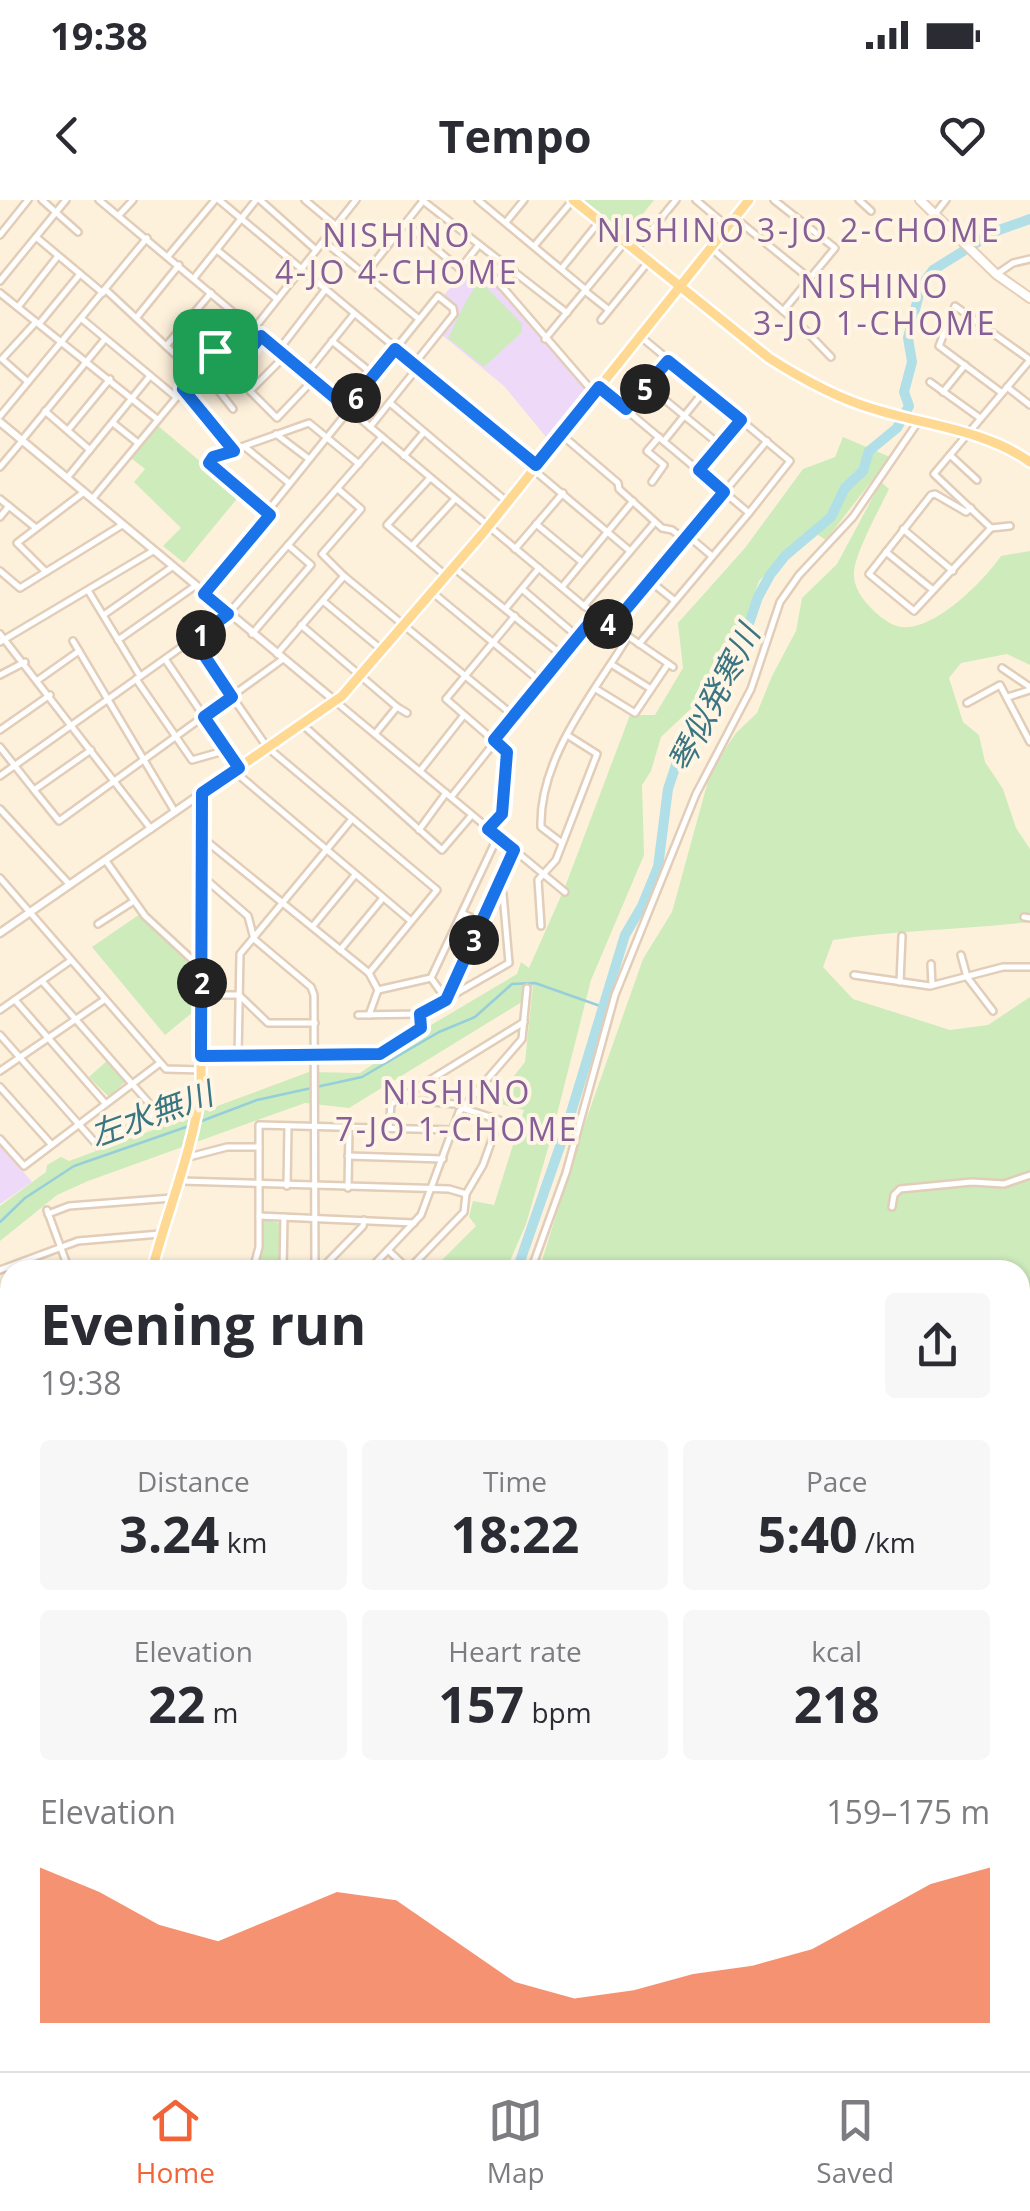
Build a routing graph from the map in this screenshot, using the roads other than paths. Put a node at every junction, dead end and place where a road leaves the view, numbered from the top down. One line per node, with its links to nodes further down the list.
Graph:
1 (28, 200): 32 (street)
2 (42, 200): 22 (street)
3 (66, 200): 22 (street)
4 (99, 200): 24 (street)
5 (133, 200): 24 (street)
6 (217, 200): 25 (street); 44 (street)
7 (258, 200): 25 (street); 41 (street)
8 (305, 200): 30 (street)
9 (356, 200): 30 (street)
10 (478, 200): 26 (street)
11 (524, 200): 26 (street)
12 (573, 200): 27 (main road); 38 (street)
13 (676, 200): 42 (street)
14 (696, 200): 28 (street)
15 (749, 200): 28 (main road)
16 (774, 200): 56 (street)
17 (858, 200): 21 (street)
18 (920, 200): 23 (main road)
19 (946, 200): 23 (street)
20 (422, 201): 29 (street); 37 (street)
21 (871, 211)
22 (55, 213): 31 (street); 33 (street)
23 (935, 214): 53 (main road)
24 (118, 215): 34 (street)
25 (241, 218): 40 (street); 49 (street)
26 (506, 222): 38 (street)
27 (599, 222): 36 (main road); 48 (street)
28 (731, 222): 39 (main road); 56 (street)
29 (406, 224): 37 (street); 52 (street)
30 (336, 226): 35 (street)
31 (78, 232)
32 (0, 235)
33 (35, 237): 43 (street); 57 (street)
34 (147, 238): 44 (street); 62 (street)
35 (324, 241): 41 (street); 52 (street)
36 (624, 242): 42 (main road); 61 (street)
37 (478, 246): 50 (street)
38 (534, 246): 48 (street)
39 (710, 247): 59 (main road); 69 (street)
40 (216, 250): 55 (street); 65 (street)
41 (316, 250): 49 (street)
42 (635, 250): 46 (main road)
43 (58, 256): 51 (street); 67 (street)
44 (168, 256): 47 (street)
45 (1030, 259): 53 (street)
46 (648, 261): 59 (main road); 68 (street)
47 (179, 265): 55 (street); 72 (street)
48 (562, 268): 61 (street)
49 (300, 270): 60 (street); 65 (street)
50 (514, 271): 58 (street); 70 (street)
51 (80, 274): 62 (street); 77 (street)
52 (365, 274): 74 (street)
53 (996, 274): 66 (main road)
54 (493, 276): 58 (street)
55 (194, 278): 64 (street)
56 (810, 278): 69 (street)
57 (0, 281)
58 (501, 286): 82 (street)
59 (680, 286): 80 (main road); 123 (main road)
60 (325, 290): 71 (street); 88 (street)
61 (585, 290): 68 (street); 70 (street)
62 (104, 291): 72 (street); 73 (street)
63 (0, 293): 67 (street)
64 (210, 293): 75 (street); 85 (street)
65 (277, 298): 78 (street)
66 (1030, 298)
67 (18, 307): 77 (street)
68 (609, 310): 76 (street)
69 (783, 311): 90 (street)
70 (567, 313): 82 (street)
71 (354, 314): 83 (street); 86 (street)
72 (137, 317): 85 (street)
73 (81, 318): 81 (street); 84 (street)
74 (419, 319): 86 (street); 94 (street)
75 (242, 320): 78 (street); 87 (street)
76 (600, 320)
77 (37, 323): 84 (street); 102 (street)
78 (253, 330): 79 (street)
79 (261, 336): 87 (street); 88 (street)
80 (640, 336): 93 (street); 106 (main road)
81 (105, 338): 91 (street); 99 (street)
82 (546, 339): 106 (street)
83 (332, 341): 97 (street); 98 (street)
84 (63, 342): 91 (street); 102 (street)
85 (166, 346): 96 (street)
86 (395, 349): 94 (street); 98 (street)
87 (215, 351): 96 (street)
88 (278, 351): 89 (street)
89 (285, 356): 97 (street); 101 (street)
90 (830, 357)
91 (87, 360): 100 (street); 117 (street)
92 (1030, 360): 95 (street); 108 (street)
93 (668, 361): 104 (street); 107 (street)
94 (416, 365): 112 (street); 147 (street)
95 (965, 365): 108 (street); 109 (street)
96 (198, 370): 105 (street); 114 (street)
97 (306, 374): 101 (street)
98 (374, 375): 115 (street)
99 (150, 376): 110 (street); 111 (street)
100 (110, 379): 111 (street); 126 (street)
101 (313, 380): 115 (street)
102 (28, 382): 120 (street)
103 (930, 382): 109 (street)
104 (648, 386): 116 (street); 118 (street)
105 (183, 389): 110 (street); 140 (street)
106 (596, 390): 116 (street); 129 (main road)
107 (705, 390): 118 (street); 122 (street)
108 (1004, 390): 113 (street); 119 (street)
109 (943, 392): 119 (street)
110 (176, 397): 121 (street)
111 (132, 398): 121 (street); 124 (street)
112 (390, 403): 125 (street); 127 (street)
113 (1030, 405)
114 (233, 409)
115 (348, 409): 125 (street); 131 (street)
116 (626, 409): 133 (street)
117 (45, 411): 126 (street); 134 (street)
118 (684, 416): 133 (street); 137 (street)
119 (980, 418): 130 (street)
120 (0, 419): 134 (street)
121 (157, 419): 136 (street)
122 (741, 420): 135 (street); 137 (street)
123 (914, 420): 130 (main road); 388 (street)
124 (112, 422): 136 (street); 139 (street)
125 (370, 428): 132 (street)
126 (68, 430): 139 (street)
127 (424, 432): 141 (street); 162 (street)
128 (276, 434): 131 (street); 138 (street); 143 (street)
129 (560, 434): 147 (main road); 161 (street)
130 (968, 434): 142 (street); 144 (main road)
131 (327, 437): 143 (street); 145 (street)
132 (382, 438): 141 (street); 145 (street)
133 (662, 439): 148 (street); 152 (street)
134 (22, 440): 146 (street); 149 (street)
135 (766, 441): 156 (street); 166 (street)
136 (138, 443): 159 (street)
137 (720, 446): 148 (street)
138 (245, 447): 140 (street); 153 (street)
139 (90, 450): 149 (street)
140 (234, 451): 165 (street)
141 (404, 456): 150 (street)
142 (950, 456): 151 (street); 164 (street)
143 (309, 459): 153 (street)
144 (1030, 462)
145 (359, 464): 154 (street)
146 (0, 467)
147 (534, 467): 157 (street); 162 (main road)
148 (699, 470): 156 (street)
149 (66, 478): 155 (street)
150 (430, 478): 160 (street); 179 (street)
151 (977, 480)
152 (652, 482)
153 (289, 484): 165 (street)
154 (338, 488): 178 (street); 192 (street)
155 (84, 492): 159 (street); 173 (street)
156 (724, 492): 166 (street); 177 (street)
157 (562, 493): 169 (street); 176 (street)
158 (0, 498): 163 (street)
159 (92, 499): 170 (street)
160 (455, 499): 171 (street); 179 (street)
161 (632, 501): 168 (street); 176 (street)
162 (506, 502): 171 (main road)
163 (9, 506): 167 (street); 173 (street)
164 (970, 508): 174 (street); 175 (street)
165 (267, 512): 201 (street)
166 (749, 513): 184 (street)
167 (0, 517)
168 (655, 522): 177 (street); 182 (street)
169 (536, 524): 180 (street); 185 (street)
170 (122, 526): 181 (street); 191 (street)
171 (487, 526): 180 (street); 186 (main road)
172 (1010, 526): 174 (street)
173 (36, 528): 191 (street)
174 (991, 528): 189 (street)
175 (903, 529): 183 (street); 189 (street)
176 (608, 531): 182 (street); 185 (street)
177 (686, 537): 184 (street); 194 (street)
178 (288, 545): 207 (street); 213 (street)
179 (412, 546): 193 (street)
180 (515, 550): 188 (street)
181 (153, 551): 187 (street); 199 (street)
182 (630, 551): 204 (street)
183 (886, 552): 198 (street); 198 (street)
184 (712, 556): 203 (street)
185 (582, 562): 196 (street)
186 (452, 566): 193 (main road); 205 (street)
187 (172, 567): 195 (street); 206 (street)
188 (539, 568): 196 (street); 197 (street)
189 (953, 570): 198 (street)
190 (0, 571): 191 (street)
191 (46, 572)
192 (344, 576): 202 (street); 210 (street)
193 (445, 576): 200 (main road)
194 (650, 580): 203 (street); 212 (street)
195 (195, 586): 201 (street); 217 (street)
196 (562, 587): 204 (street)
197 (522, 590): 205 (street); 214 (street)
198 (934, 590)
199 (89, 592): 206 (street); 215 (street)
200 (431, 592): 210 (main road); 220 (street)
201 (204, 594): 207 (street)
202 (323, 600): 211 (street); 222 (street)
203 (675, 601): 221 (street)
204 (584, 606): 208 (street)
205 (506, 608): 209 (street)
206 (104, 614): 217 (street)
207 (228, 614): 213 (street); 218 (street)
208 (596, 615): 212 (street); 214 (street)
209 (515, 616): 220 (street); 225 (street)
210 (404, 624): 222 (main road); 232 (street)
211 (301, 625): 224 (street); 231 (street)
212 (612, 626): 216 (street)
213 (252, 634): 224 (street)
214 (578, 637): 225 (street)
215 (2, 638): 227 (street)
216 (628, 638): 221 (street); 228 (street)
217 (118, 640): 233 (street)
218 (194, 640): 226 (street); 241 (street)
219 (73, 641): 223 (street)
220 (494, 643): 232 (street); 235 (street)
221 (639, 644): 237 (street)
222 (382, 650): 231 (main road)
223 (78, 651): 234 (street); 242 (street)
224 (280, 656): 241 (street); 243 (street)
225 (563, 656): 235 (street)
226 (165, 659): 233 (street); 249 (street)
227 (25, 662): 230 (street); 234 (street)
228 (612, 664): 236 (street); 237 (street)
229 (1002, 668): 238 (street)
230 (0, 675)
231 (360, 675): 243 (main road); 245 (street)
232 (466, 676): 247 (street); 248 (street)
233 (138, 678): 242 (street); 255 (street)
234 (38, 680): 239 (street)
235 (542, 682): 248 (street)
236 (596, 689): 237 (street); 254 (street)
237 (651, 689)
238 (1030, 689): 240 (street)
239 (50, 694): 250 (street); 252 (street)
240 (1008, 696): 244 (street); 257 (street)
241 (232, 697): 249 (street); 259 (street)
242 (108, 699): 250 (street); 262 (street)
243 (334, 701): 251 (main road); 253 (street)
244 (967, 703)
245 (397, 707): 246 (street); 253 (street)
246 (408, 712)
247 (464, 714): 256 (street); 265 (street)
248 (514, 716): 256 (street)
249 (204, 717): 255 (street); 261 (street)
250 (72, 724): 260 (street); 263 (street)
251 (303, 725): 259 (main road); 277 (street)
252 (0, 730)
253 (376, 734): 265 (street)
254 (567, 735): 280 (street); 280 (street)
255 (176, 737): 261 (street); 262 (street)
256 (494, 740): 270 (street); 276 (street)
257 (1030, 742)
258 (0, 747): 263 (street)
259 (267, 747): 264 (main road); 274 (street)
260 (91, 750): 267 (street); 268 (street)
261 (227, 750): 264 (street)
262 (144, 760): 267 (street); 272 (street)
263 (15, 766): 266 (street); 268 (street)
264 (237, 769): 269 (main road); 282 (street)
265 (420, 771): 270 (street)
266 (0, 776)
267 (115, 781): 268 (street); 275 (street)
268 (34, 790)
269 (202, 793): 272 (street); 279 (main road)
270 (448, 795): 273 (street); 277 (street)
271 (0, 809): 288 (street)
272 (175, 812): 275 (street)
273 (472, 815): 276 (street); 277 (street)
274 (352, 819): 282 (street); 296 (street)
275 (151, 829): 283 (street)
276 (488, 829): 278 (street)
277 (419, 830)
278 (498, 836): 281 (street); 294 (street)
279 (203, 842): 287 (main road); 293 (street)
280 (562, 843): 284 (street)
281 (514, 850): 284 (street); 289 (street)
282 (326, 852): 285 (street); 293 (street)
283 (106, 861): 288 (street); 292 (street)
284 (544, 874): 290 (street); 299 (street)
285 (355, 875): 291 (street); 300 (street)
286 (0, 878): 295 (street)
287 (202, 884): 303 (street); 308 (main road)
288 (70, 885): 295 (street)
289 (498, 887): 297 (street); 323 (street)
290 (565, 892)
291 (384, 898): 296 (street); 304 (street)
292 (134, 901): 298 (street); 308 (street)
293 (284, 903): 300 (street); 303 (street)
294 (462, 913): 297 (street); 313 (street)
295 (28, 914): 301 (street); 306 (street)
296 (412, 922): 310 (street)
297 (482, 923): 323 (street)
298 (98, 924)
299 (542, 926)
300 (312, 927): 304 (street)
301 (0, 933)
302 (902, 936): 315 (street)
303 (254, 938): 320 (street); 331 (street)
304 (340, 950): 310 (street)
305 (961, 956): 312 (street)
306 (70, 962): 314 (street); 322 (street)
307 (931, 964): 316 (street)
308 (201, 967): 319 (main road)
309 (1030, 967): 312 (street)
310 (369, 973): 318 (street)
311 (854, 976): 315 (street)
312 (967, 977): 316 (street); 325 (street)
313 (431, 978): 318 (street); 323 (street)
314 (42, 981): 321 (street); 329 (street)
315 (900, 982): 316 (street)
316 (932, 986)
317 (528, 988): 330 (street)
318 (378, 990): 328 (street)
319 (202, 994): 320 (street); 334 (main road)
320 (239, 995): 331 (street); 336 (street)
321 (15, 1000): 324 (street); 333 (street)
322 (104, 1000): 329 (street); 338 (street)
323 (446, 1000): 326 (street)
324 (0, 1010)
325 (993, 1010)
326 (420, 1014): 328 (street); 335 (street)
327 (358, 1015): 328 (street)
328 (369, 1015)
329 (76, 1020): 333 (street); 341 (street)
330 (524, 1022): 344 (street); 346 (street)
331 (315, 1023): 335 (street)
332 (0, 1035): 337 (street)
333 (48, 1038): 337 (street); 345 (street)
334 (201, 1056): 336 (street); 339 (main road)
335 (316, 1056): 336 (street); 350 (street)
336 (238, 1057)
337 (20, 1058): 340 (street); 348 (street)
338 (160, 1063): 339 (street); 341 (street)
339 (201, 1070): 343 (main road)
340 (0, 1071)
341 (132, 1084): 345 (street); 347 (street)
342 (0, 1086): 355 (street)
343 (201, 1087): 347 (street); 357 (main road)
344 (397, 1099): 346 (street); 352 (street)
345 (106, 1104): 348 (street)
346 (464, 1107): 353 (street); 367 (street)
347 (156, 1110): 348 (street)
348 (79, 1125): 355 (street)
349 (288, 1126): 350 (street); 356 (street); 363 (street)
350 (316, 1126): 351 (street); 364 (street)
351 (349, 1127): 352 (street); 358 (street)
352 (389, 1128): 353 (street)
353 (453, 1130): 359 (street)
354 (0, 1139): 355 (street)
355 (52, 1145)
356 (259, 1147): 357 (street); 362 (street)
357 (189, 1156): 361 (main road)
358 (348, 1156): 359 (street); 365 (street)
359 (443, 1159): 366 (street)
360 (1030, 1176): 369 (street)
361 (180, 1181): 362 (street); 368 (main road)
362 (258, 1186): 363 (street); 370 (street)
363 (287, 1186): 364 (street)
364 (316, 1188): 365 (street); 372 (street)
365 (348, 1188): 366 (street)
366 (431, 1189): 367 (street); 374 (street)
367 (466, 1194): 387 (street)
368 (175, 1198): 375 (main road); 376 (street)
369 (892, 1207)
370 (259, 1216): 371 (street); 381 (street)
371 (284, 1217): 372 (street); 382 (street)
372 (316, 1218): 373 (street); 383 (street)
373 (364, 1220): 374 (street); 384 (street)
374 (414, 1223): 377 (street)
375 (163, 1234): 376 (street); 380 (main road)
376 (60, 1248): 378 (street); 379 (street)
377 (388, 1250): 385 (street); 386 (street)
378 (26, 1260)
379 (65, 1260)
380 (155, 1260)
381 (255, 1260)
382 (283, 1260)
383 (315, 1260)
384 (330, 1260)
385 (378, 1260)
386 (398, 1260)
387 (418, 1260)
388 (535, 1260)

